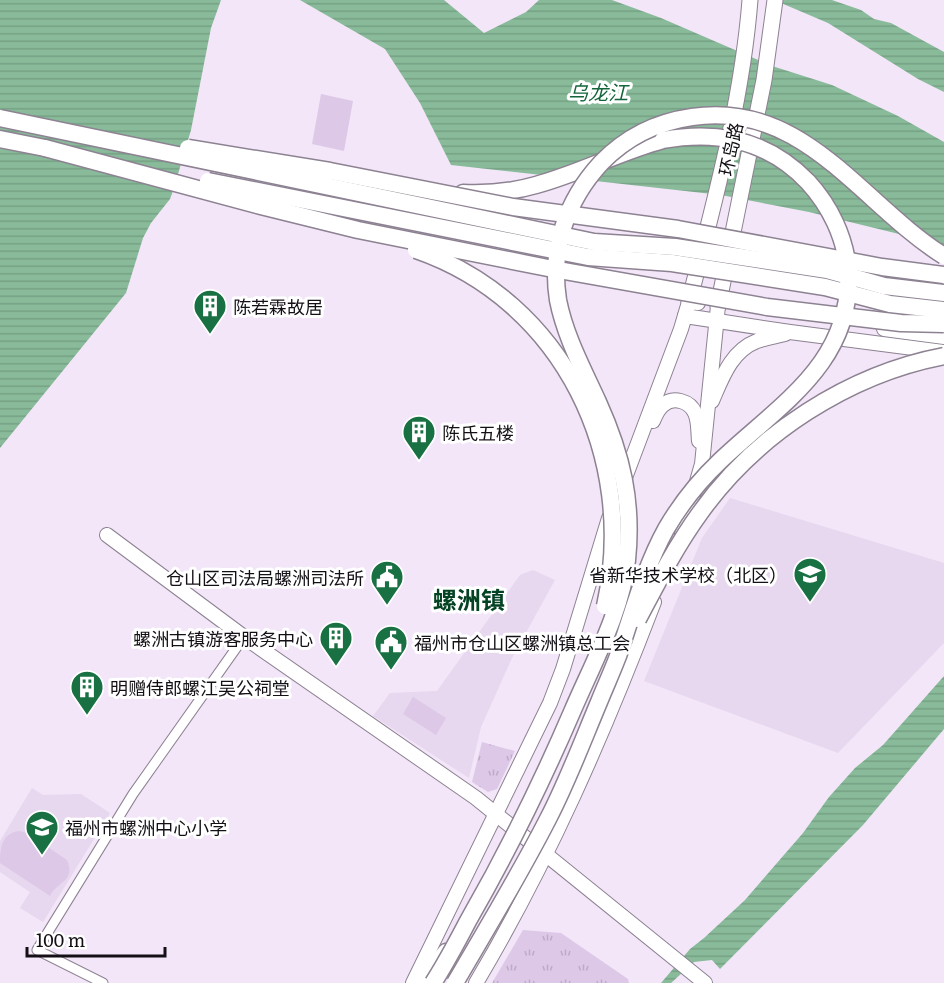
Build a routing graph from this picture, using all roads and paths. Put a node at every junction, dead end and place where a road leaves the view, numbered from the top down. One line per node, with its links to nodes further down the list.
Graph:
1 (750, 0): 12 (main road, 环岛路, bridge)
2 (775, 0): 14 (main road, 环岛路, bridge)
3 (0, 118): 4 (highway, bridge)
4 (42, 127): 7 (highway, bridge); 11 (highway, bridge)
5 (0, 139): 6 (highway)
6 (45, 148): 8 (highway, bridge); 13 (highway, bridge)
7 (449, 193): 10 (highway, bridge); 24 (highway, bridge)
8 (358, 230): 15 (highway, bridge); 25 (highway, bridge)
9 (944, 256): 25 (highway, bridge)
10 (944, 275)
11 (944, 293)
12 (687, 309): 14 (main road); 20 (main road)
13 (944, 310)
14 (717, 313): 16 (main road); 17 (main road); 19 (main road)
15 (944, 324)
16 (790, 332): 18 (main road); 19 (main road)
17 (944, 336)
18 (944, 354): 24 (highway, bridge)
19 (708, 411): 21 (main road)
20 (630, 464): 21 (main road); 26 (main road)
21 (702, 464): 27 (main road)
22 (107, 535): 23 (main road)
23 (244, 637): 26 (main road); 30 (street)
24 (617, 660): 29 (highway, bridge)
25 (573, 709): 28 (highway, bridge)
26 (496, 814): 27 (main road); 31 (main road)
27 (545, 855): 36 (main road); 37 (main road)
28 (460, 936): 32 (highway, bridge); 33 (highway, bridge)
29 (480, 941): 34 (highway, bridge); 35 (highway, bridge)
30 (103, 983)
31 (413, 983)
32 (420, 983)
33 (433, 983)
34 (455, 983)
35 (463, 983)
36 (476, 983)
37 (705, 983)

